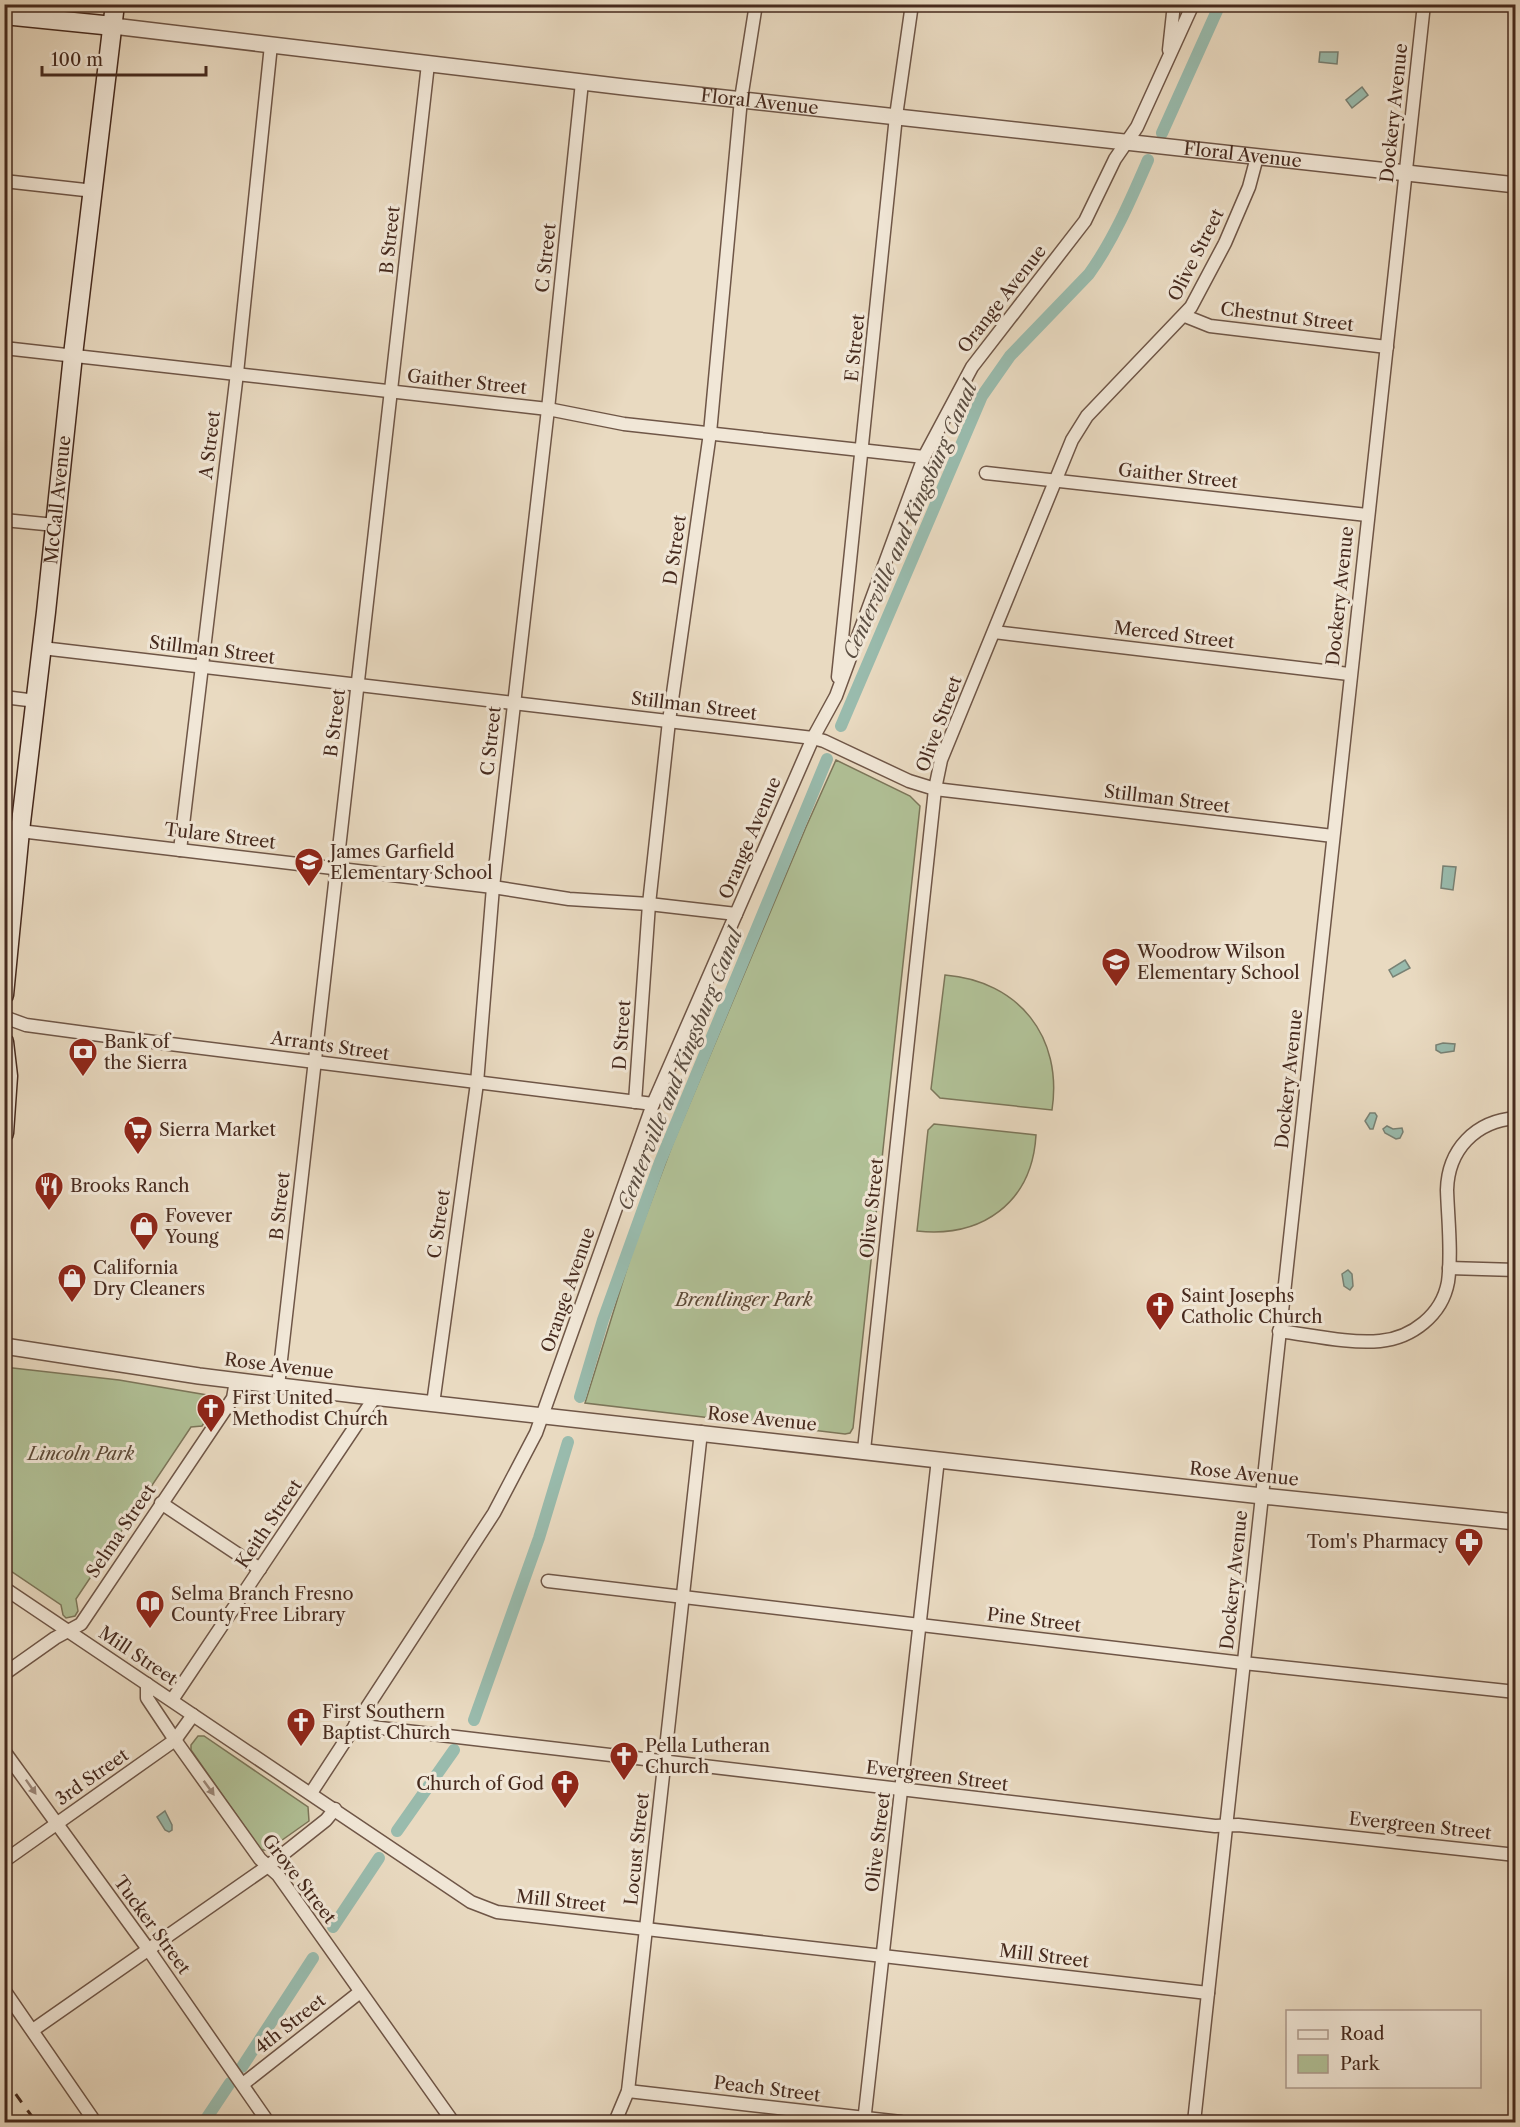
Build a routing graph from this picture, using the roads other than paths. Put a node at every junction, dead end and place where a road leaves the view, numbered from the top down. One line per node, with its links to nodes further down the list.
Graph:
1 (115, 4): 8 (main road, McCall Avenue)
2 (756, 4): 13 (street, D Street)
3 (912, 4): 14 (street, E Street)
4 (1174, 4): 10 (street)
5 (1193, 4): 10 (street, Orange Avenue)
6 (1424, 4): 17 (street, Dockery Avenue)
7 (4, 15): 8 (main road, Floral Avenue)
8 (113, 26): 9 (street, Floral Avenue); 20 (main road, McCall Avenue)
9 (271, 45): 11 (street, Floral Avenue); 25 (street, A Street)
10 (1167, 63): 15 (street, Orange Avenue)
11 (428, 64): 12 (street, Floral Avenue); 26 (street, B Street)
12 (582, 82): 13 (street, Floral Avenue); 27 (street, C Street)
13 (741, 99): 14 (street, Floral Avenue); 28 (street, D Street)
14 (896, 116): 15 (street, Floral Avenue); 29 (street, E Street)
15 (1126, 142): 16 (street, Floral Avenue); 30 (street, Orange Avenue)
16 (1257, 157): 17 (street, Floral Avenue); 21 (street, Olive Street)
17 (1406, 173): 19 (street, Floral Avenue); 22 (street, Dockery Avenue)
18 (4, 181): 20 (street)
19 (1515, 185)
20 (94, 191): 24 (main road, McCall Avenue)
21 (1185, 316): 22 (street, Chestnut Street); 32 (street, Olive Street)
22 (1387, 347): 33 (street, Dockery Avenue)
23 (4, 348): 24 (street, Gaither Street)
24 (72, 355): 25 (street, Gaither Street); 35 (main road, McCall Avenue)
25 (237, 373): 26 (street, Gaither Street); 38 (street, A Street)
26 (392, 391): 27 (street, Gaither Street); 40 (street, B Street)
27 (548, 409): 28 (street, Gaither Street); 44 (street, C Street)
28 (710, 433): 29 (street, Gaither Street); 45 (street, D Street)
29 (863, 450): 30 (street, Gaither Street); 41 (street, E Street)
30 (924, 457): 41 (street, Orange Avenue)
31 (986, 473): 32 (street, Gaither Street)
32 (1054, 480): 33 (street, Gaither Street); 36 (street, Olive Street)
33 (1367, 515): 39 (street, Dockery Avenue)
34 (4, 520): 35 (street)
35 (55, 525): 37 (main road, McCall Avenue)
36 (994, 632): 39 (street, Merced Street); 47 (street, Olive Street)
37 (42, 648): 38 (street, Stillman Street); 43 (main road, McCall Avenue)
38 (201, 667): 40 (street, Stillman Street); 50 (street, A Street)
39 (1349, 674): 49 (street, Dockery Avenue)
40 (357, 685): 44 (street, Stillman Street); 52 (street, B Street)
41 (836, 696): 46 (street, Orange Avenue)
42 (4, 697): 43 (street)
43 (36, 700): 48 (main road, McCall Avenue)
44 (513, 703): 45 (street, Stillman Street); 53 (street, C Street)
45 (669, 721): 46 (street, Stillman Street); 54 (street, D Street)
46 (813, 738): 47 (street, Stillman Street); 55 (street, Orange Avenue)
47 (935, 789): 49 (street, Stillman Street); 75 (street, Olive Street)
48 (20, 831): 50 (street, Tulare Street); 51 (main road, McCall Avenue)
49 (1333, 836): 67 (street, Dockery Avenue)
50 (180, 850): 52 (street, Tulare Street)
51 (11, 857): 56 (main road, McCall Avenue)
52 (336, 868): 53 (street, Tulare Street); 59 (street, B Street)
53 (493, 887): 54 (street, Tulare Street); 60 (street, C Street)
54 (649, 904): 55 (street, Tulare Street); 61 (street, D Street)
55 (736, 914): 62 (street, Orange Avenue)
56 (4, 995)
57 (4, 1017): 59 (street, Arrants Street)
58 (4, 1042): 64 (main road)
59 (314, 1061): 60 (street, Arrants Street); 70 (street, B Street)
60 (477, 1083): 61 (street, Arrants Street); 72 (street, C Street)
61 (635, 1102): 62 (street, Arrants Street)
62 (653, 1104): 73 (street, Orange Avenue)
63 (1515, 1118): 65 (street)
64 (4, 1132)
65 (1449, 1268): 66 (street); 67 (street)
66 (1515, 1270)
67 (1280, 1331): 77 (street, Dockery Avenue)
68 (4, 1346): 69 (street, Rose Avenue)
69 (236, 1380): 70 (street, Rose Avenue); 78 (street, Selma Street)
70 (278, 1386): 71 (street, Rose Avenue)
71 (375, 1397): 72 (street, Rose Avenue); 80 (street, Keith Street)
72 (433, 1404): 73 (street, Rose Avenue)
73 (542, 1416): 74 (street, Rose Avenue); 92 (street, Orange Avenue)
74 (701, 1432): 75 (street, Rose Avenue); 83 (street, Locust Street)
75 (864, 1450): 76 (street, Rose Avenue)
76 (938, 1459): 77 (street, Rose Avenue); 84 (street, Olive Street)
77 (1262, 1496): 79 (street, Rose Avenue); 86 (street, Dockery Avenue)
78 (161, 1503): 80 (street); 85 (street, Selma Street)
79 (1515, 1522)
80 (260, 1569): 90 (street, Keith Street)
81 (548, 1581): 83 (street, Pine Street)
82 (4, 1588): 85 (street, Mill Street)
83 (684, 1597): 84 (street, Pine Street); 95 (street, Locust Street)
84 (921, 1625): 86 (street, Pine Street); 96 (street, Olive Street)
85 (70, 1631): 87 (street, Selma Street); 88 (street, Mill Street)
86 (1244, 1663): 89 (street, Pine Street); 100 (street, Dockery Avenue)
87 (4, 1674)
88 (147, 1684): 90 (street, Mill Street); 93 (street, Grove Street)
89 (1515, 1692)
90 (172, 1700): 91 (street, Mill Street)
91 (194, 1715): 93 (street, 3rd Street); 97 (street, Mill Street)
92 (355, 1725): 95 (street, Evergreen Street); 97 (street, Orange Avenue)
93 (175, 1740): 99 (street, 3rd Street); 103 (street, Grove Street, one-way to 103)
94 (4, 1750): 99 (street, Tucker Street, one-way to 99)
95 (665, 1762): 96 (street, Evergreen Street); 104 (street, Locust Street)
96 (903, 1790): 100 (street, Evergreen Street); 106 (street, Olive Street)
97 (311, 1793): 98 (street, Mill Street)
98 (335, 1809): 103 (street); 104 (street, Mill Street)
99 (57, 1824): 102 (street, 3rd Street); 105 (street, Tucker Street)
100 (1226, 1826): 101 (street, Evergreen Street); 109 (street, Dockery Avenue)
101 (1515, 1855)
102 (4, 1861)
103 (268, 1866): 105 (street); 108 (street, Grove Street)
104 (647, 1929): 106 (street, Mill Street); 112 (street, Locust Street)
105 (148, 1949): 110 (street); 111 (street, Tucker Street)
106 (883, 1956): 109 (street, Mill Street); 113 (street, Olive Street)
107 (4, 1990): 110 (street)
108 (360, 1992): 111 (street, 4th Street); 116 (street, Grove Street)
109 (1208, 1993): 119 (street, Dockery Avenue)
110 (33, 2030): 114 (street)
111 (243, 2084): 115 (street, Tucker Street)
112 (628, 2091): 113 (street, Peach Street); 117 (street, Locust Street)
113 (864, 2120): 118 (street, Peach Street)
114 (95, 2122)
115 (268, 2122)
116 (453, 2122)
117 (615, 2122)
118 (902, 2122)
119 (1194, 2122)

